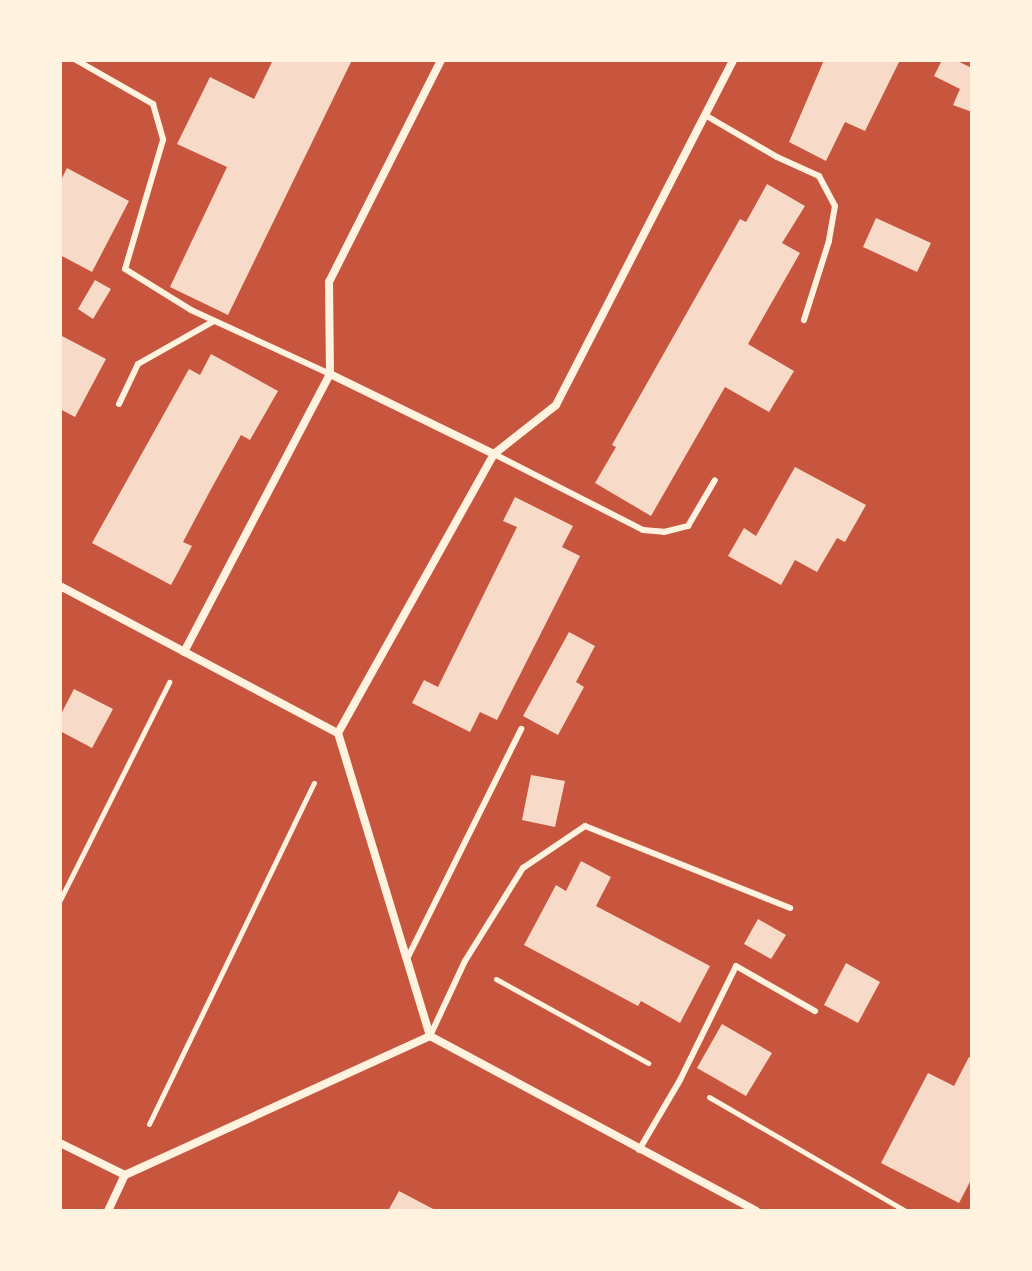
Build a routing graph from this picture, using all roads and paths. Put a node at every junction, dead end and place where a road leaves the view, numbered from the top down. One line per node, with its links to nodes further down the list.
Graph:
1 (76, 60): 6 (lane)
2 (441, 60): 7 (street)
3 (733, 60): 4 (street)
4 (705, 115): 5 (lane); 9 (street)
5 (804, 320)
6 (214, 321): 7 (lane); 8 (lane)
7 (330, 374): 9 (street); 12 (street)
8 (119, 404)
9 (494, 454): 10 (lane); 14 (street)
10 (715, 480)
11 (60, 586): 12 (street)
12 (184, 652): 14 (street); 15 (path)
13 (521, 729): 17 (lane)
14 (338, 733): 17 (street); 22 (path)
15 (60, 900)
16 (790, 908): 19 (lane)
17 (406, 960): 19 (street)
18 (815, 1011): 21 (lane)
19 (430, 1036): 21 (street); 22 (street)
20 (60, 1143): 22 (street)
21 (639, 1150): 24 (street)
22 (125, 1175): 23 (street)
23 (108, 1211)
24 (756, 1211)

